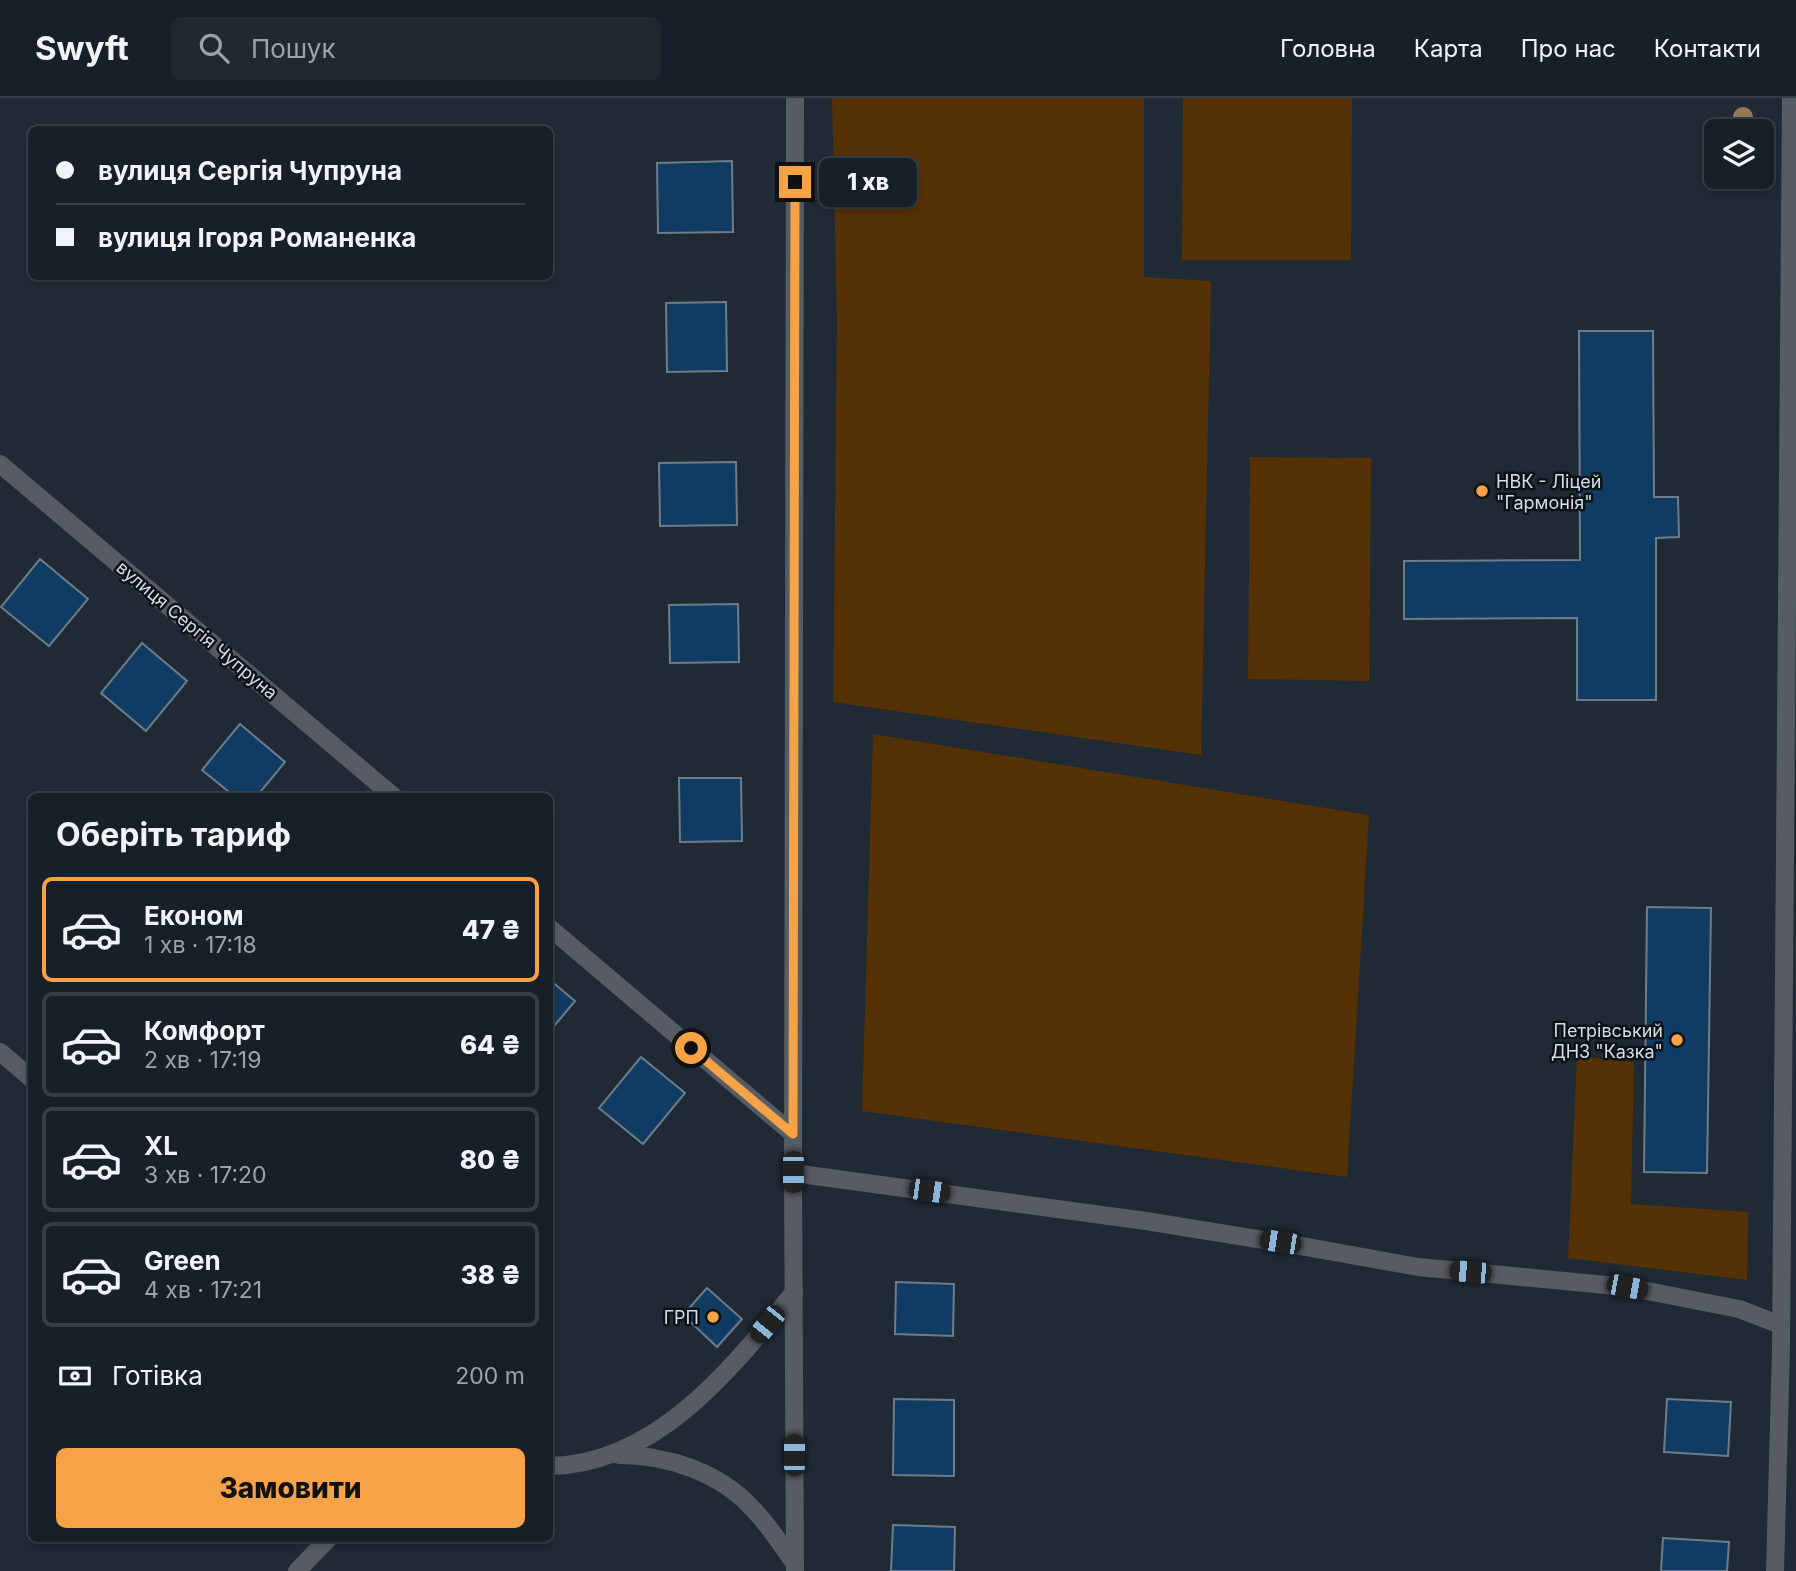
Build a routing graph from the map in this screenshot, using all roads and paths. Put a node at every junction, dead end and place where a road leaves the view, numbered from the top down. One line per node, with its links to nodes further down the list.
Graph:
1 (795, 98): 10 (street)
2 (1791, 98): 4 (street)
3 (1774, 179): 4 (path)
4 (1790, 180): 13 (street)
5 (0, 464): 6 (street, вулиця Сергія Чупруна)
6 (389, 793)
7 (553, 931): 10 (street)
8 (0, 1052): 9 (street)
9 (28, 1076)
10 (793, 1134): 11 (street)
11 (793, 1172): 12 (street); 13 (street)
12 (793, 1292): 15 (street); 18 (street)
13 (1781, 1325): 14 (street)
14 (1788, 1369): 20 (street)
15 (608, 1455): 16 (street); 18 (street)
16 (553, 1466)
17 (325, 1542): 19 (street)
18 (795, 1568)
19 (297, 1571)
20 (1775, 1571)

